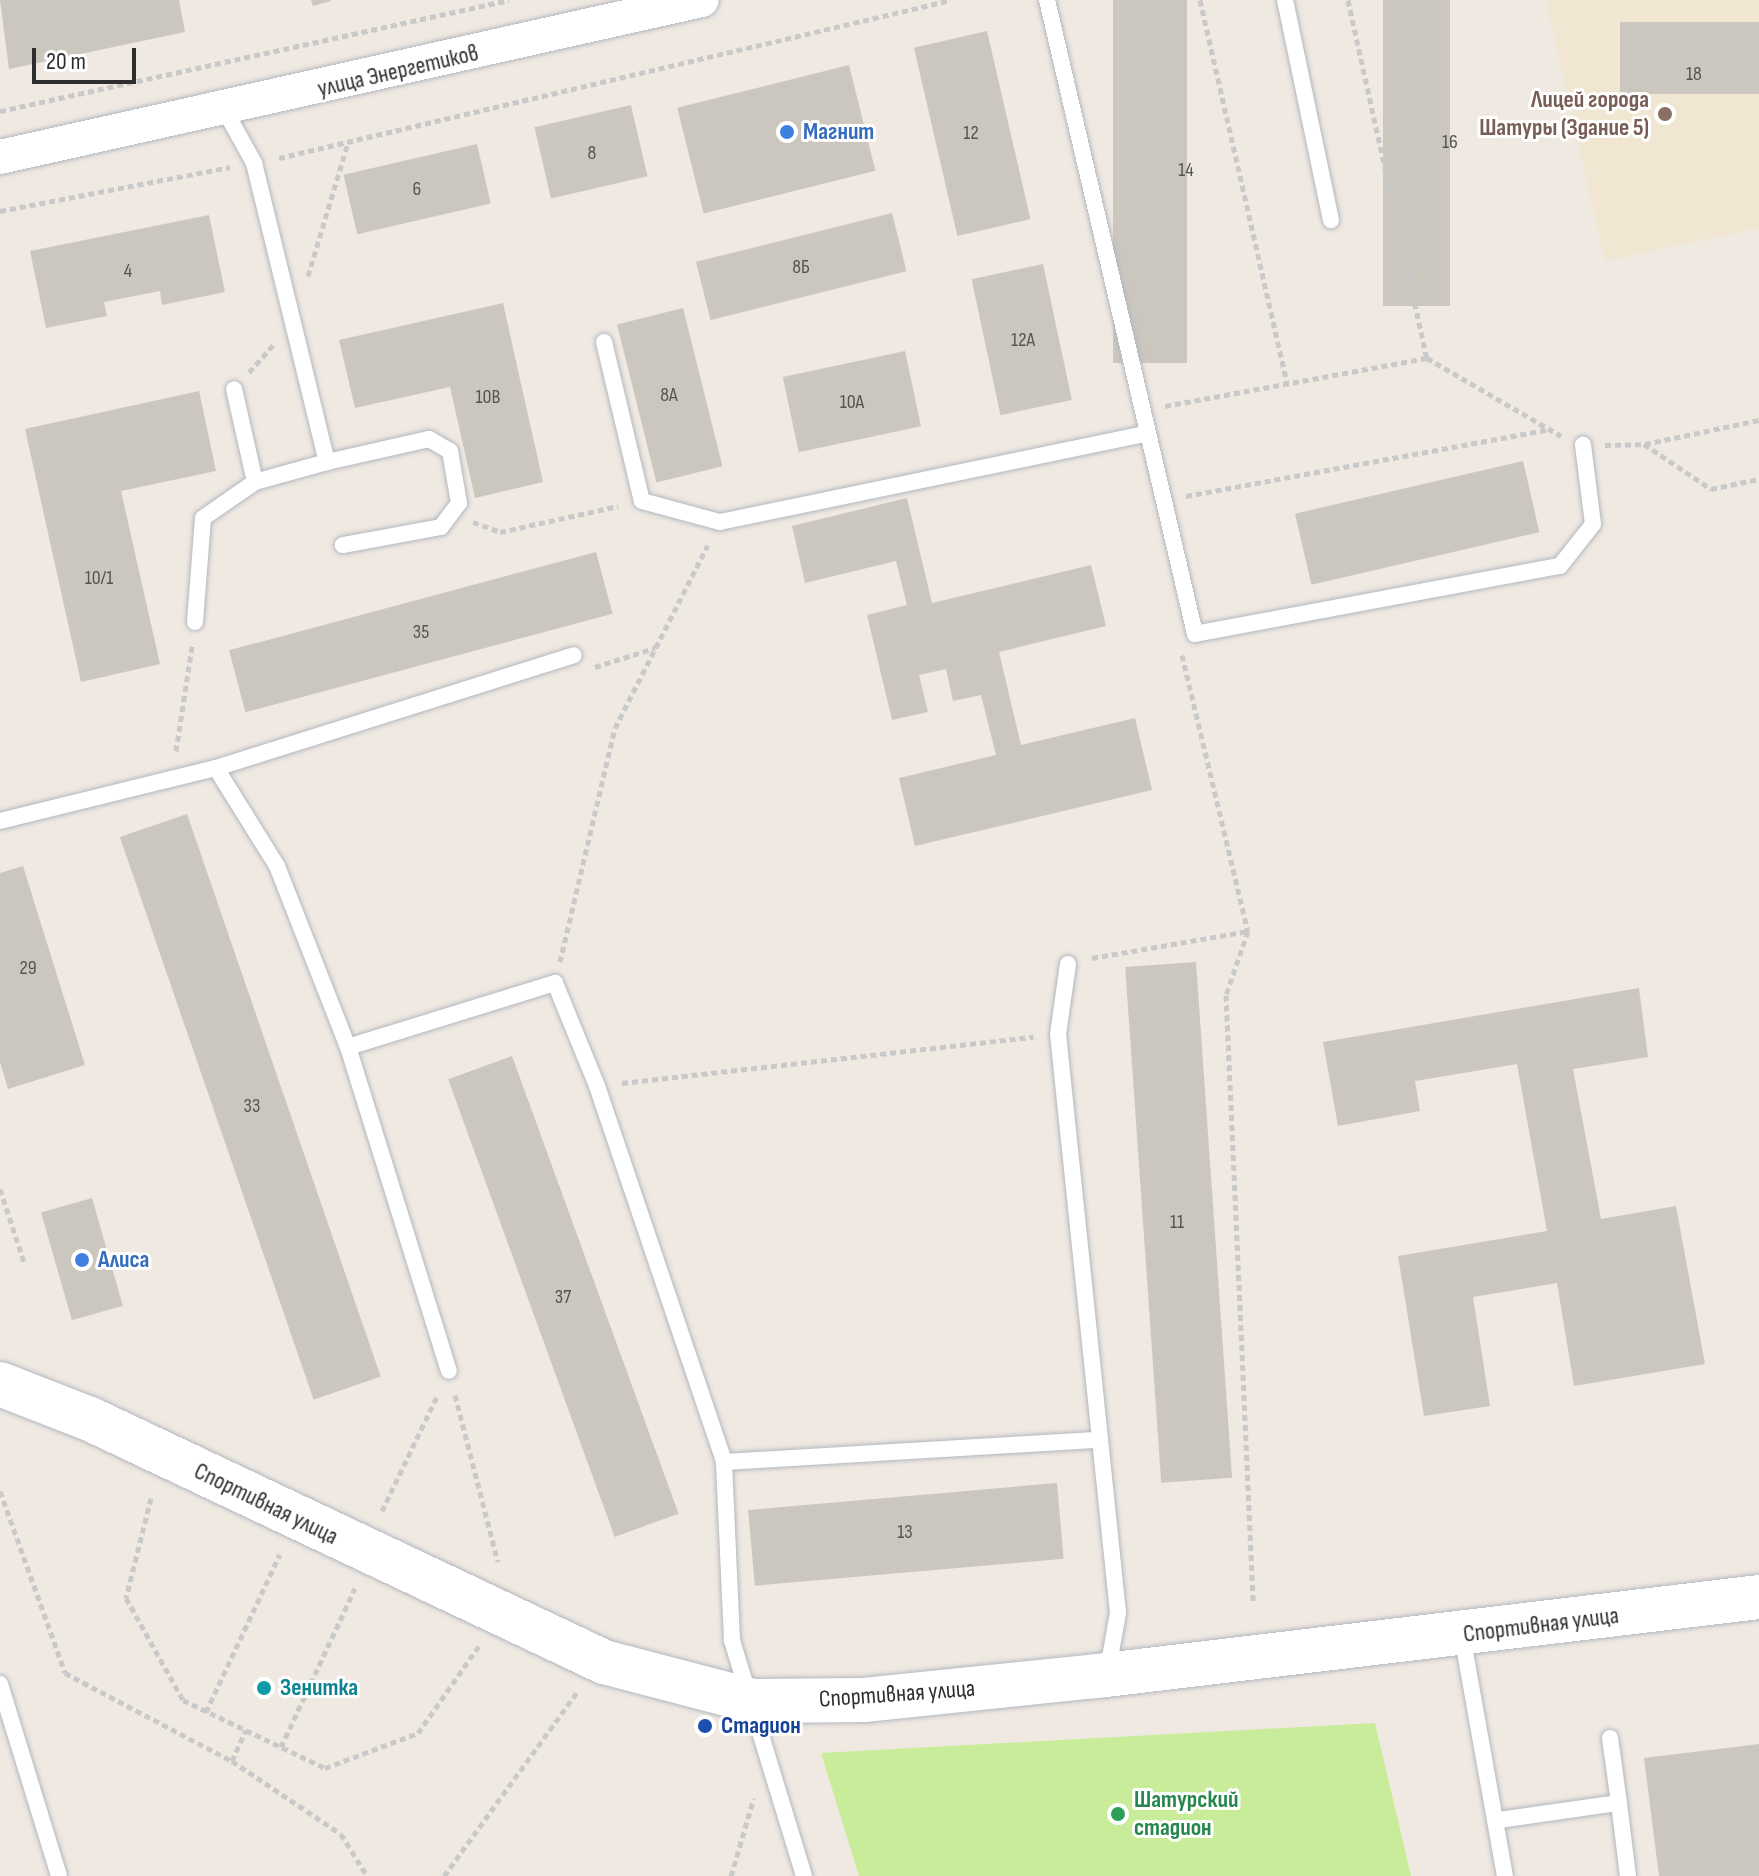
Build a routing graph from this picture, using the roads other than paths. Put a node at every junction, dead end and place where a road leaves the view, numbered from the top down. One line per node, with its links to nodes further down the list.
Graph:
1 (702, 0): 4 (street, улица Энергетиков)
2 (1047, 0): 9 (lane)
3 (1285, 0): 6 (lane)
4 (224, 109): 5 (street, улица Энергетиков); 11 (lane)
5 (0, 157)
6 (1331, 220)
7 (604, 342): 9 (lane)
8 (234, 389): 12 (lane)
9 (1148, 433): 10 (lane)
10 (1583, 445)
11 (327, 462): 12 (lane); 13 (lane)
12 (255, 482): 14 (lane)
13 (343, 545)
14 (195, 622)
15 (574, 655): 16 (lane)
16 (216, 768): 17 (lane); 19 (lane)
17 (0, 821)
18 (1068, 964): 22 (lane)
19 (348, 1047): 20 (lane); 23 (lane)
20 (449, 1371)
21 (0, 1384): 28 (street, Спортивная улица)
22 (1099, 1440): 23 (lane); 26 (lane)
23 (724, 1462): 28 (lane)
24 (1759, 1597): 25 (street, Спортивная улица)
25 (1462, 1635): 26 (street, Спортивная улица); 31 (lane)
26 (1106, 1675): 28 (street, Спортивная улица)
27 (0, 1684): 32 (lane)
28 (753, 1701): 33 (lane)
29 (1610, 1738): 30 (lane)
30 (1619, 1803): 31 (lane); 35 (lane)
31 (1499, 1820): 34 (lane)
32 (59, 1876)
33 (804, 1876)
34 (1505, 1876)
35 (1628, 1876)

